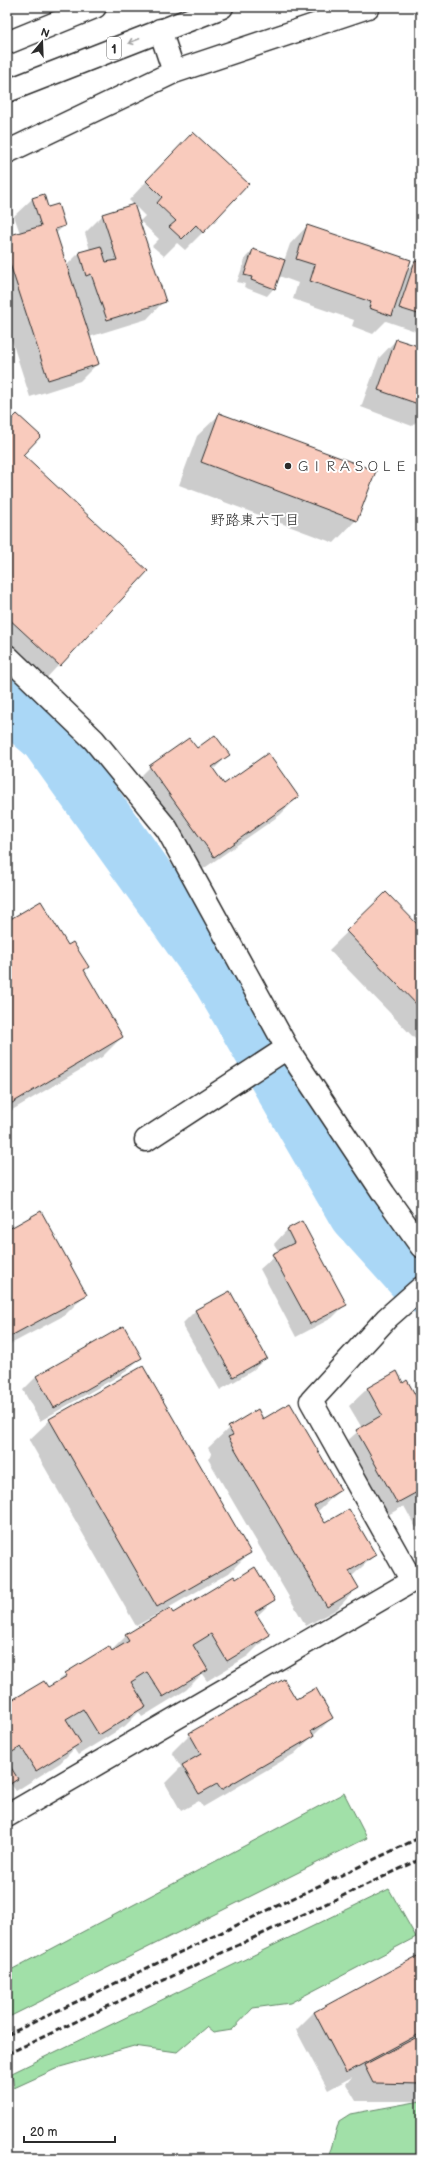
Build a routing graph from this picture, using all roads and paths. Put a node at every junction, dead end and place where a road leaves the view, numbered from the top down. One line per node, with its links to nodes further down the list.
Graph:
1 (95, 7): 5 (main road)
2 (222, 7): 4 (main road, 1)
3 (368, 7): 6 (main road)
4 (160, 30): 6 (main road); 7 (main road, 1, one-way to 7)
5 (7, 43)
6 (174, 72): 8 (main road)
7 (7, 91)
8 (7, 152)
9 (7, 656): 10 (main road)
10 (287, 1048): 11 (main road); 12 (main road)
11 (146, 1140)
12 (421, 1246)
13 (415, 1294): 14 (main road)
14 (7, 1816)

